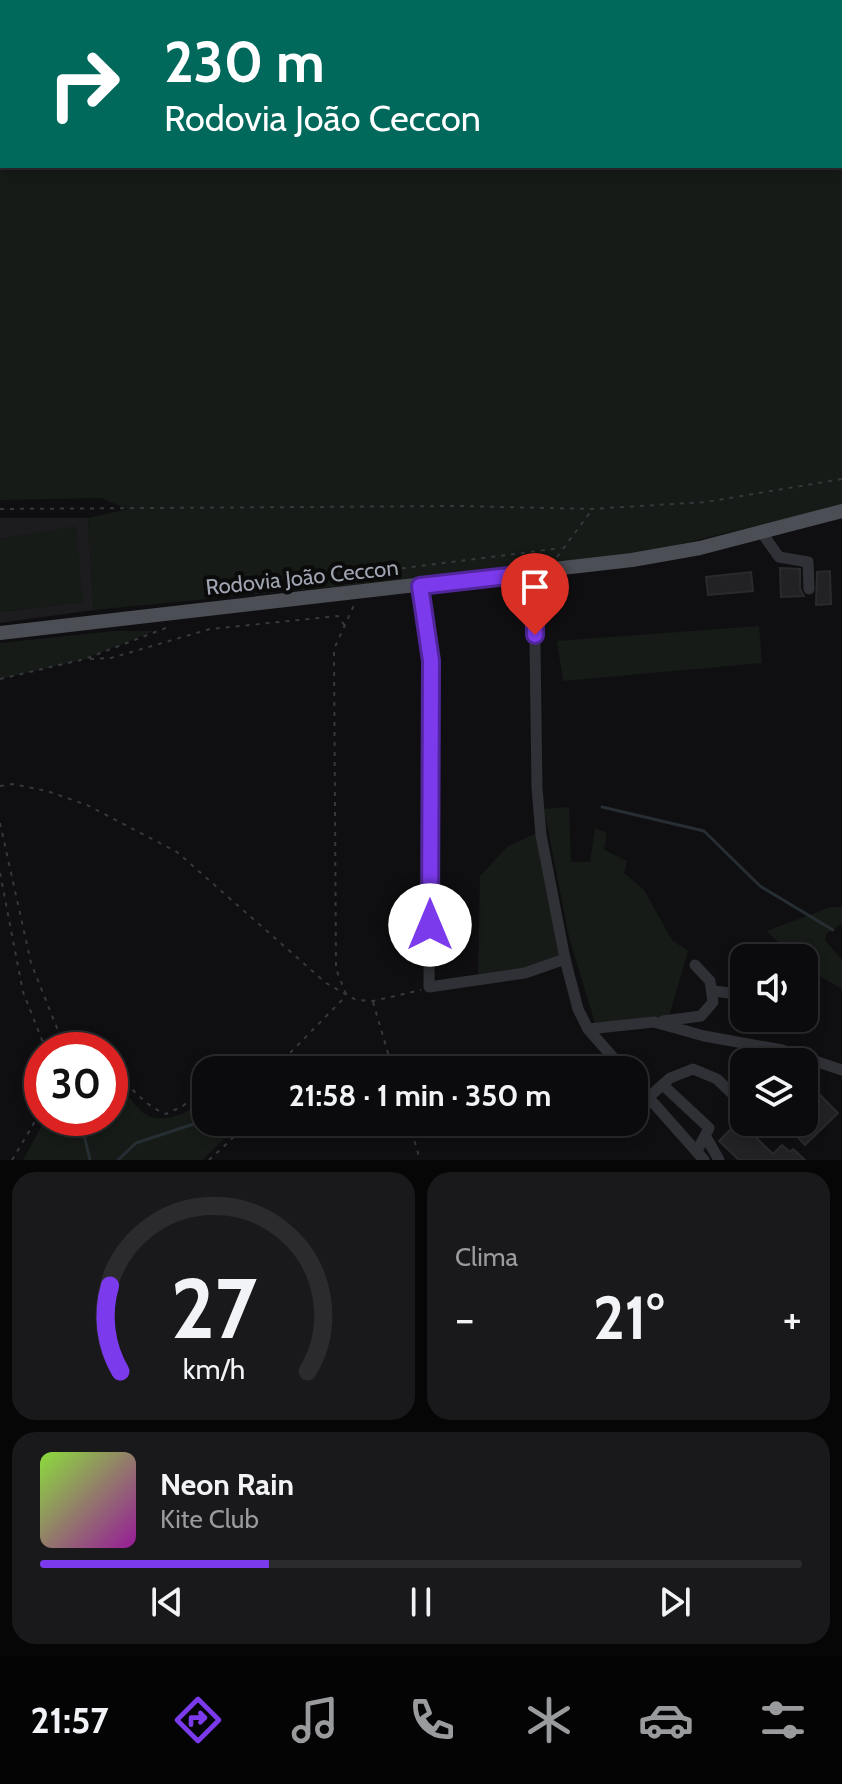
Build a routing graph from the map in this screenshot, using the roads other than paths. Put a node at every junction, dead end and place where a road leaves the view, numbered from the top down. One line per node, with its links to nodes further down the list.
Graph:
1 (842, 511): 2 (main road, Rodovia João Ceccon)
2 (762, 533): 3 (main road, Rodovia João Ceccon); 5 (street)
3 (534, 573): 4 (main road, Rodovia João Ceccon); 7 (street)
4 (420, 586): 6 (main road, Rodovia João Ceccon); 7 (street)
5 (809, 589)
6 (0, 633)
7 (565, 959): 12 (street)
8 (695, 965): 9 (street)
9 (714, 991): 10 (street); 11 (street)
10 (730, 993)
11 (654, 1022): 12 (street); 14 (street)
12 (588, 1029): 13 (street)
13 (612, 1056)
14 (842, 1070)
15 (663, 1085): 16 (street); 17 (street); 18 (street)
16 (730, 1092)
17 (649, 1097): 19 (street)
18 (706, 1137): 19 (street); 20 (street)
19 (700, 1156)
20 (719, 1160)

